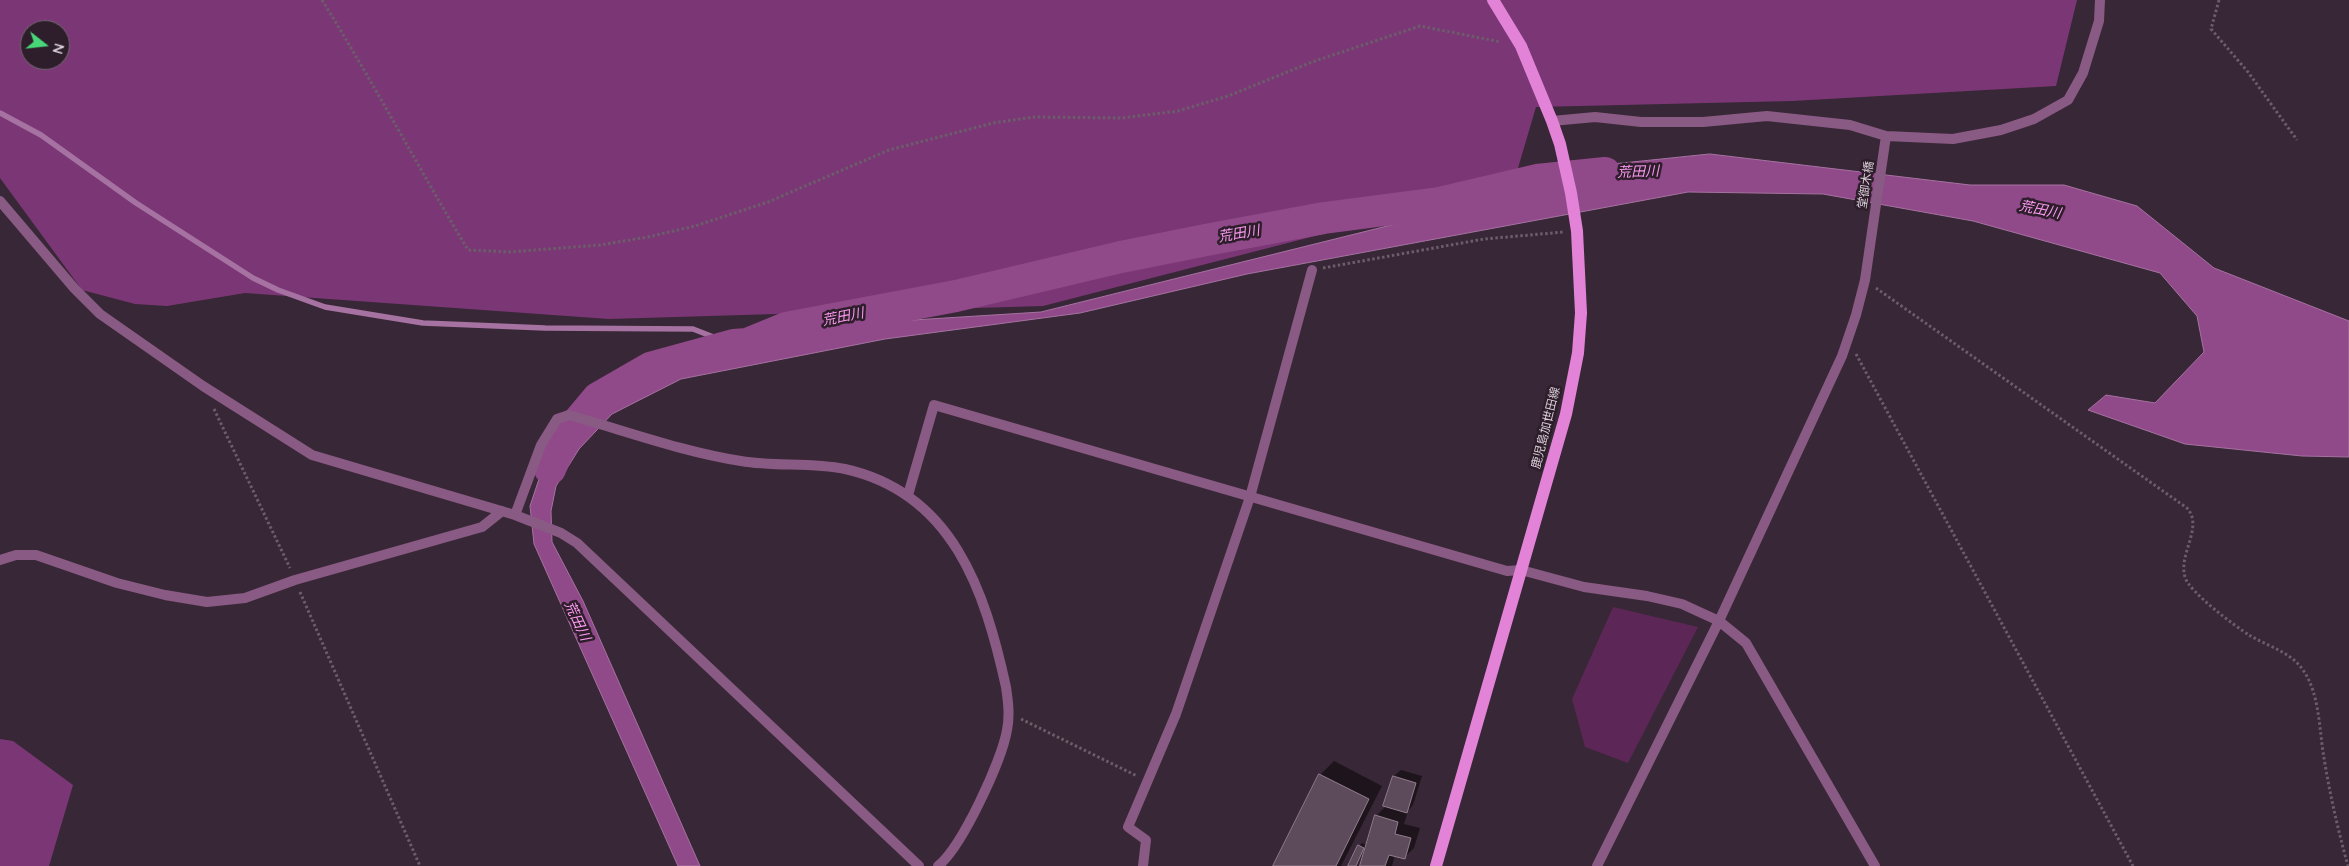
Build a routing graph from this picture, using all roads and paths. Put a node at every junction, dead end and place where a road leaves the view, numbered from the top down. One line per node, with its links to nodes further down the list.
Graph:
1 (322, 0): 5 (path)
2 (1493, 0): 5 (main road, 鹿児島加世田線)
3 (2100, 0): 7 (street)
4 (2219, 0): 8 (path)
5 (1521, 46): 6 (main road, 鹿児島加世田線)
6 (1552, 121): 7 (street); 10 (main road, 鹿児島加世田線)
7 (1886, 136): 12 (street, 堂御木橋)
8 (2297, 140)
9 (0, 201): 14 (street)
10 (1577, 230): 11 (path); 20 (main road, 鹿児島加世田線)
11 (1312, 270): 16 (street)
12 (1865, 280): 13 (street, 堂御木橋); 33 (path)
13 (1848, 339): 22 (street, 堂御木橋); 32 (path)
14 (202, 386): 17 (street); 21 (path)
15 (908, 495): 16 (street); 18 (street); 23 (street)
16 (1250, 497): 20 (street); 24 (street)
17 (502, 511): 18 (street); 21 (street)
18 (517, 515): 26 (street)
19 (0, 560): 21 (street)
20 (1521, 570): 22 (street); 29 (main road, 鹿児島加世田線)
21 (295, 580): 25 (path)
22 (1719, 621): 30 (street, 堂御木橋); 31 (street)
23 (1009, 713): 24 (path); 27 (street)
24 (1146, 781): 28 (street)
25 (420, 866)
26 (919, 866)
27 (938, 866)
28 (1143, 866)
29 (1436, 866)
30 (1597, 866)
31 (1875, 866)
32 (2133, 866)
33 (2348, 866)

